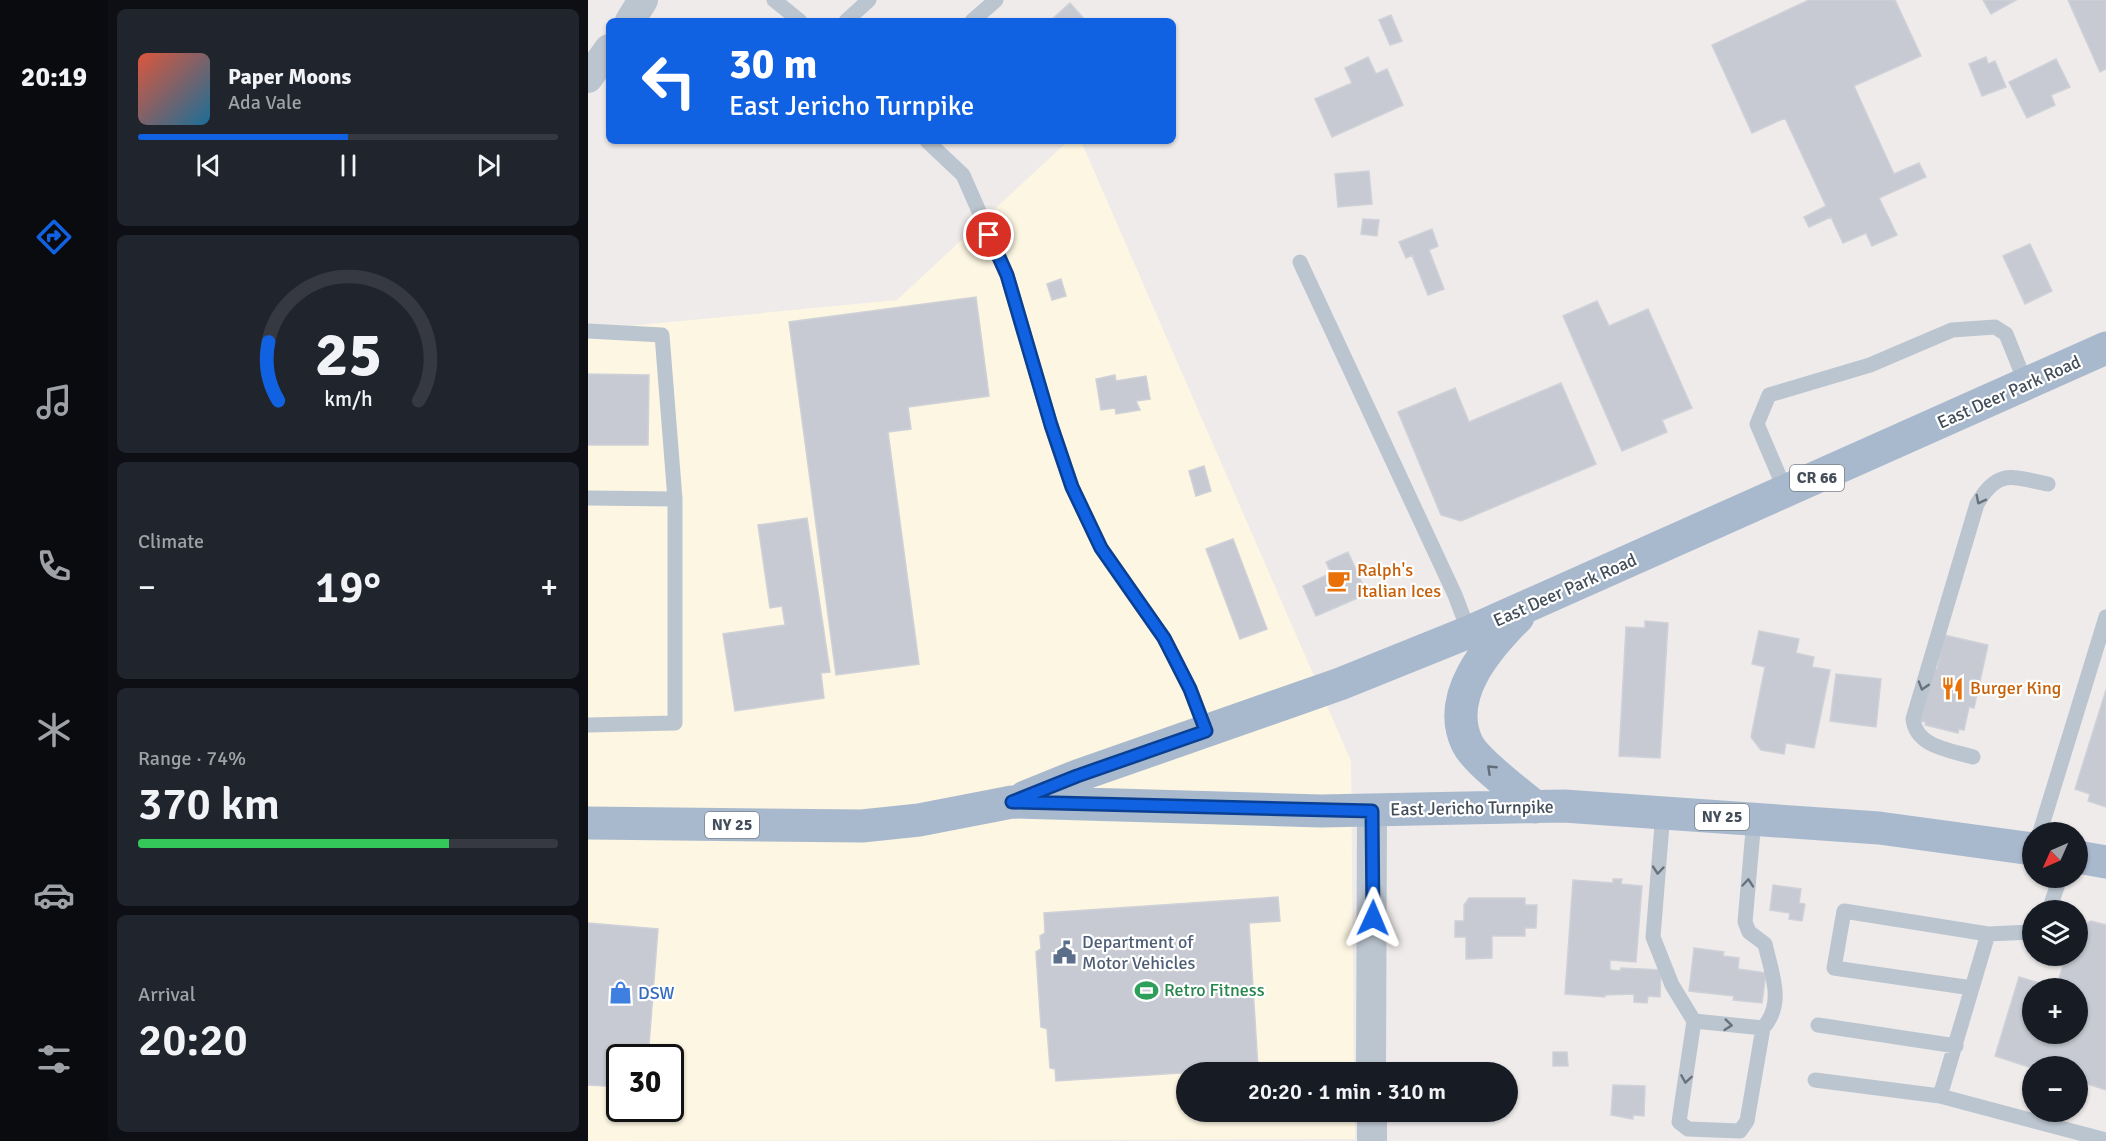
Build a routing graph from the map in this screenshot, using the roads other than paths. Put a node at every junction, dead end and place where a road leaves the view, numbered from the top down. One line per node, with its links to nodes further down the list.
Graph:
1 (643, 0): 5 (street)
2 (774, 0): 6 (lane)
3 (869, 0): 7 (lane)
4 (996, 0): 8 (lane)
5 (632, 18)
6 (796, 18)
7 (849, 18)
8 (975, 18)
9 (606, 54): 10 (street)
10 (588, 78)
11 (930, 144): 24 (lane)
12 (1300, 262): 22 (lane)
13 (588, 331): 19 (lane)
14 (2106, 348): 15 (main road, East Deer Park Road / CR 66)
15 (2026, 384): 17 (main road, East Deer Park Road / CR 66); 17 (lane)
16 (2048, 484): 25 (lane, one-way to 25)
17 (1786, 492): 20 (main road, East Deer Park Road / CR 66)
18 (588, 498): 19 (lane)
19 (675, 499): 23 (lane)
20 (1528, 607): 22 (main road, East Deer Park Road / CR 66); 27 (main road, one-way to 20)
21 (2106, 616): 31 (lane)
22 (1469, 632): 24 (main road, East Deer Park Road / CR 66)
23 (588, 725)
24 (1206, 731): 26 (main road, East Deer Park Road / CR 66)
25 (1973, 757)
26 (1012, 802): 28 (main road, East Jericho Turnpike / NY 25); 32 (main road, East Jericho Turnpike / NY 25)
27 (1535, 807): 28 (main road, East Jericho Turnpike / NY 25); 29 (main road, East Jericho Turnpike / NY 25)
28 (1372, 811): 43 (street)
29 (1663, 812): 30 (main road, East Jericho Turnpike / NY 25); 39 (lane, one-way to 39)
30 (1754, 819): 33 (main road, East Jericho Turnpike / NY 25); 41 (lane, one-way to 30)
31 (2043, 822)
32 (588, 823)
33 (2022, 848)
34 (2088, 859): 35 (main road)
35 (2106, 862)
36 (2022, 932): 37 (lane)
37 (1988, 934): 38 (lane); 38 (lane)
38 (1972, 988): 42 (lane)
39 (1694, 1021): 41 (lane, one-way to 41); 41 (lane, one-way to 41)
40 (1818, 1025): 42 (lane)
41 (1763, 1028)
42 (1956, 1046): 45 (lane)
43 (1371, 1062)
44 (1815, 1080): 45 (lane)
45 (1940, 1096): 47 (lane)
46 (1372, 1122): 48 (street)
47 (2106, 1140)
48 (1372, 1141)

